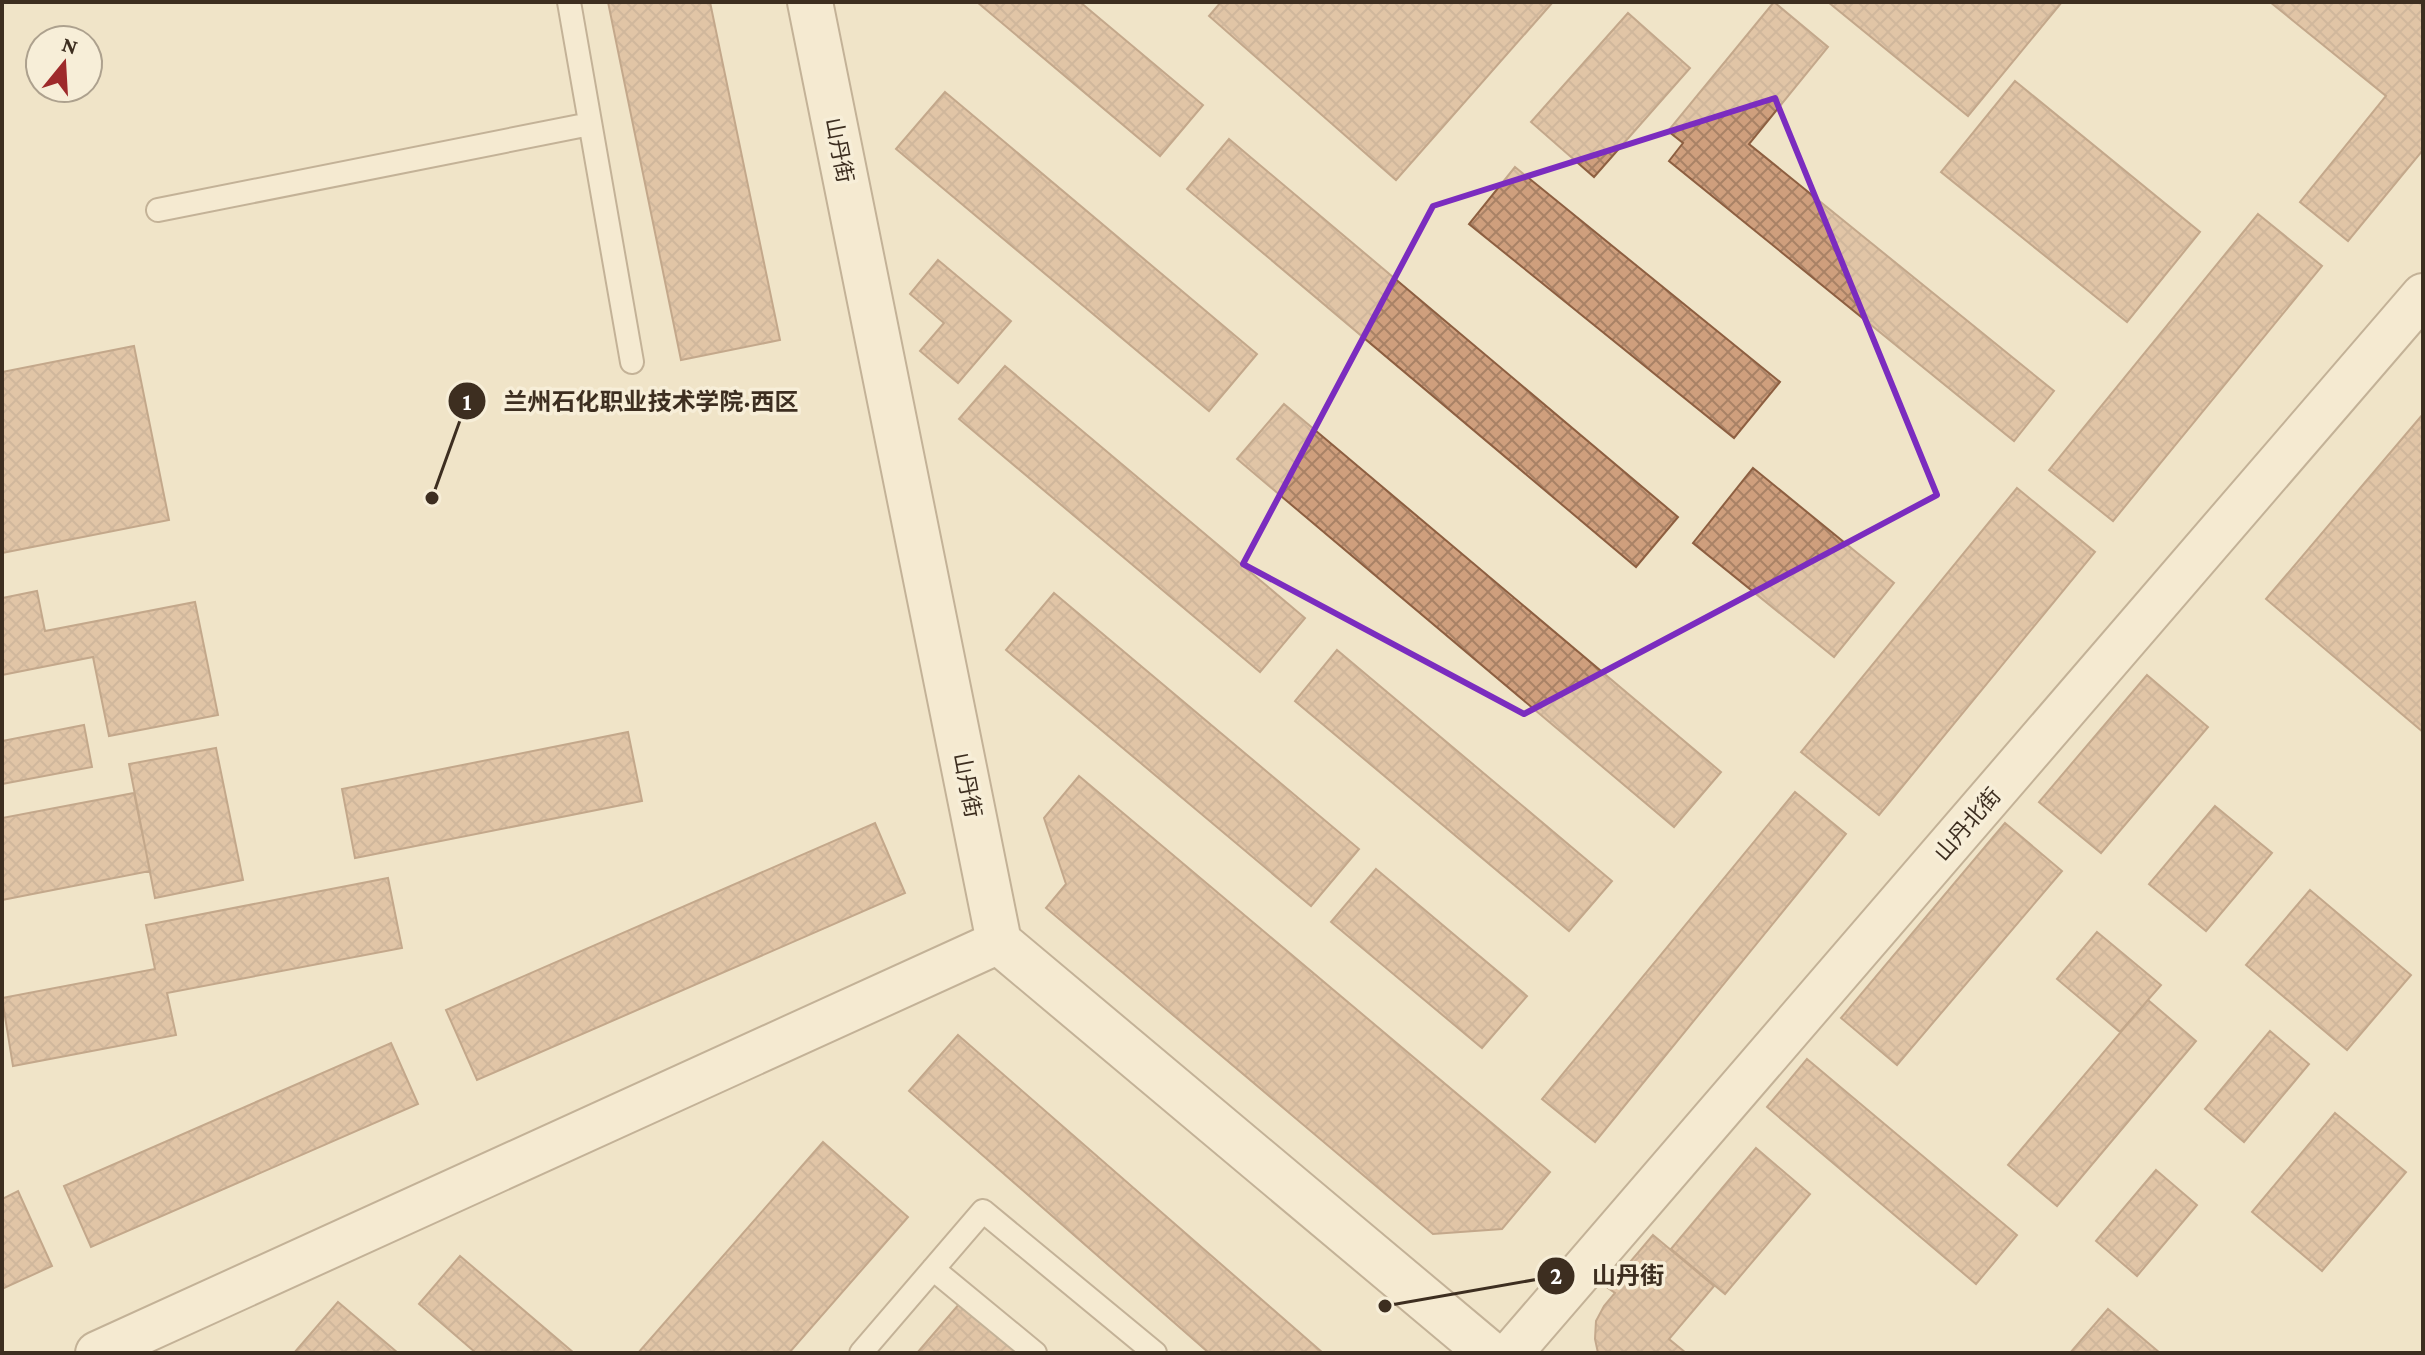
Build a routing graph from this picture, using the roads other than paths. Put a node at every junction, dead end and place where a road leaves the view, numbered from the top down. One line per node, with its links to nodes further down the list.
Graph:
1 (569, 2): 3 (lane)
2 (810, 2): 7 (street, 山丹街)
3 (590, 124): 4 (lane); 6 (lane)
4 (158, 210)
5 (2423, 295): 14 (street, 山丹北街)
6 (632, 362)
7 (999, 942): 9 (street); 13 (street)
8 (933, 1269): 10 (lane); 11 (lane); 12 (lane)
9 (97, 1353)
10 (861, 1353)
11 (1035, 1353)
12 (1155, 1353)
13 (1489, 1353)
14 (1511, 1353)

